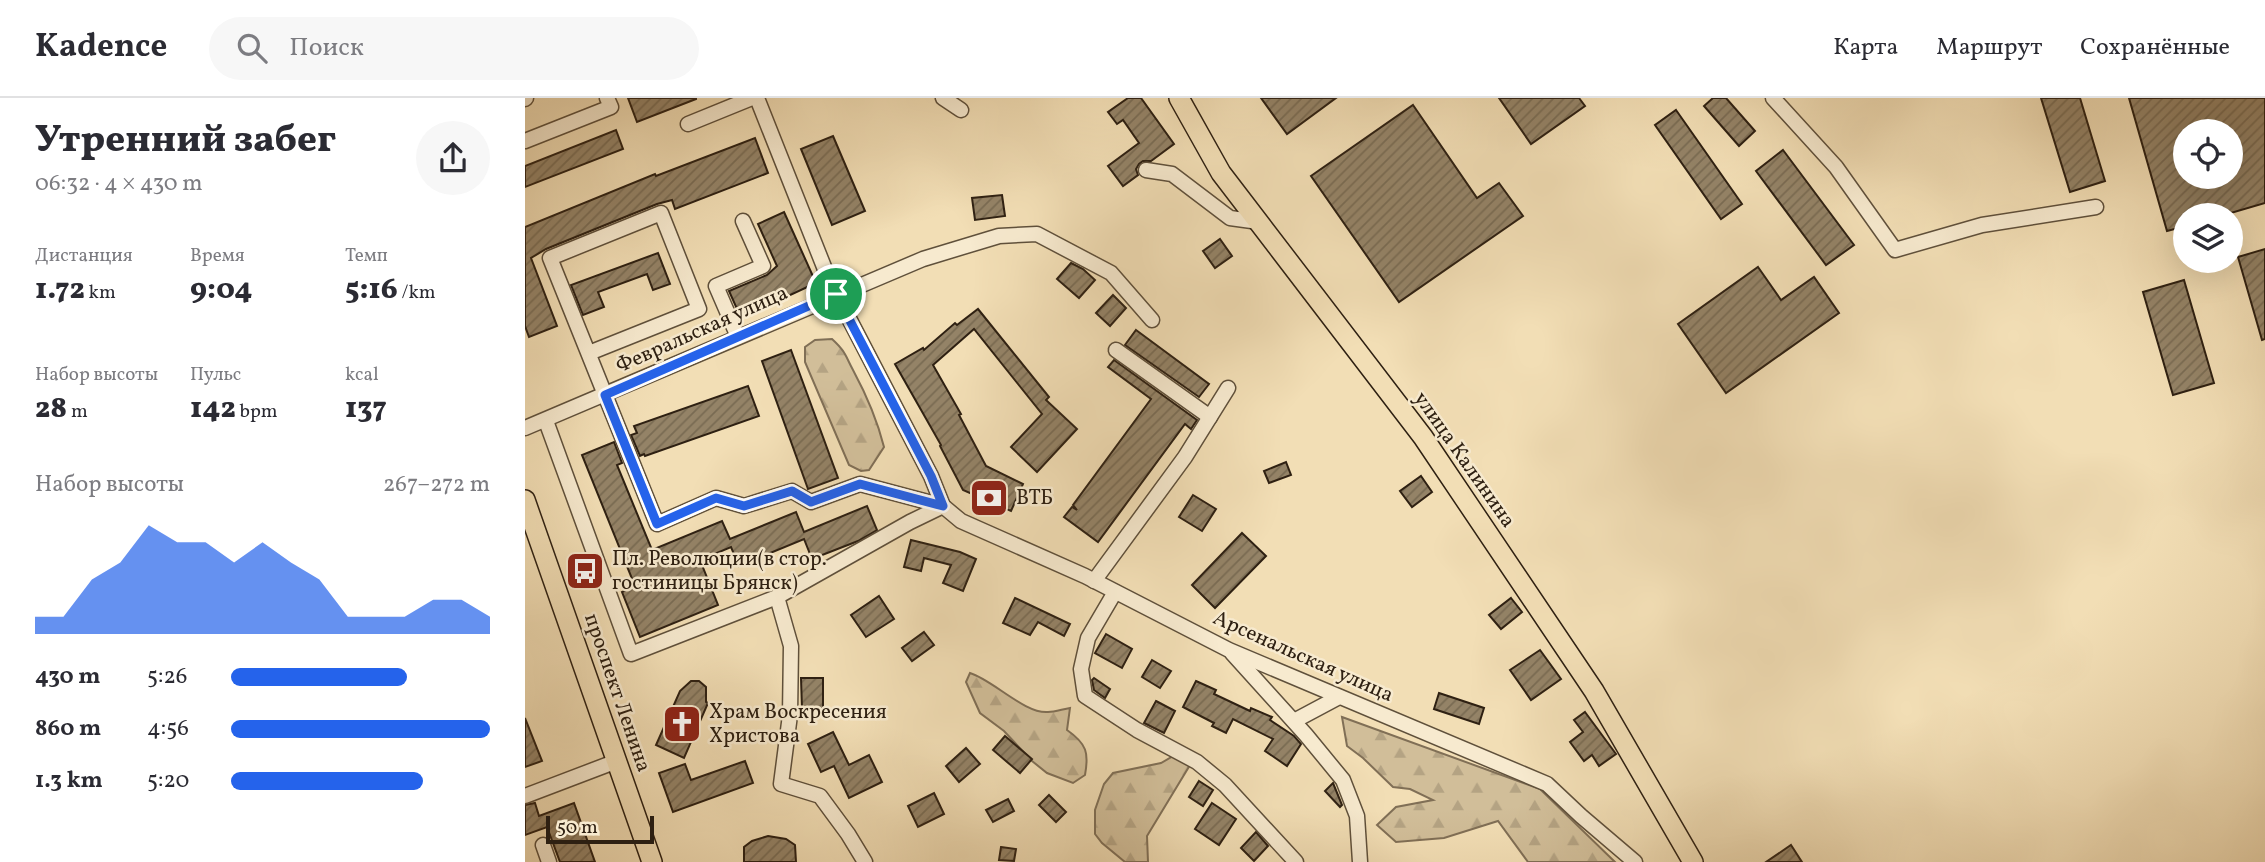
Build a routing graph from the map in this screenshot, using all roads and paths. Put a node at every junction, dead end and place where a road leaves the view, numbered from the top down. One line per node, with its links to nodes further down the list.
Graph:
1 (607, 98): 8 (street)
2 (755, 98): 7 (street); 13 (street)
3 (943, 98): 6 (street)
4 (1179, 98): 12 (main road, улица Калинина)
5 (1773, 98): 10 (street)
6 (961, 110)
7 (688, 124)
8 (525, 141)
9 (1146, 170): 12 (street)
10 (2096, 207)
11 (743, 221): 15 (street)
12 (1259, 222): 40 (main road, улица Калинина)
13 (836, 294): 14 (street, Февральская улица); 15 (street, Февральская улица); 23 (street)
14 (1152, 320)
15 (738, 337): 19 (street, Февральская улица)
16 (1116, 350): 20 (street)
17 (589, 353): 17 (street); 19 (street)
18 (1228, 388): 20 (street)
19 (605, 395): 21 (street, Февральская улица); 23 (street)
20 (1210, 416): 25 (street)
21 (545, 421): 22 (street, Февральская улица); 27 (street)
22 (525, 428)
23 (943, 506): 25 (street, Арсенальская улица); 27 (street)
24 (527, 511): 31 (main road, проспект Ленина)
25 (1094, 581): 26 (street, Арсенальская улица)
26 (1115, 592): 28 (street, Арсенальская улица); 37 (street)
27 (777, 597): 36 (street)
28 (1229, 650): 29 (street, Арсенальская улица); 30 (street)
29 (1339, 697): 30 (street); 39 (street, Арсенальская улица)
30 (1294, 721): 38 (street)
31 (617, 761): 32 (street); 35 (main road, проспект Ленина)
32 (525, 796)
33 (543, 845): 34 (street)
34 (549, 862)
35 (652, 862)
36 (865, 862)
37 (1296, 862)
38 (1360, 862)
39 (1635, 862)
40 (1693, 862)

